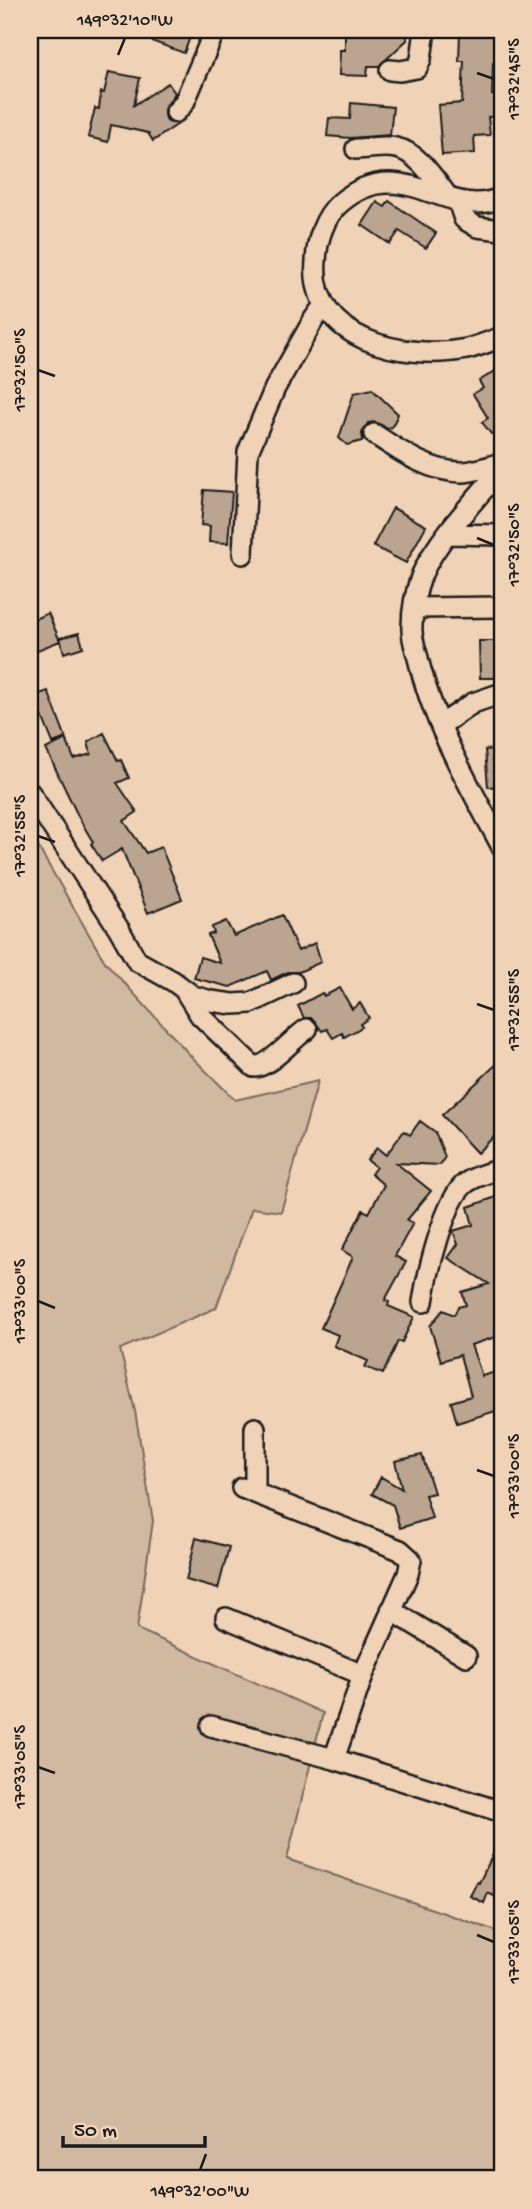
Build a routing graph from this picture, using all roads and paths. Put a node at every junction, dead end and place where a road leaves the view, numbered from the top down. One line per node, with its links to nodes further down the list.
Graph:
1 (215, 30): 4 (street)
2 (425, 30): 3 (street)
3 (390, 70)
4 (176, 112)
5 (356, 149): 7 (street)
6 (502, 197): 7 (street)
7 (453, 199): 8 (street); 9 (street)
8 (502, 230)
9 (324, 305): 10 (street); 15 (street)
10 (501, 334)
11 (374, 434): 12 (street)
12 (502, 465): 13 (street)
13 (449, 534): 14 (street); 17 (street)
14 (502, 535)
15 (243, 554)
16 (502, 607): 17 (street)
17 (414, 608): 19 (street)
18 (502, 693): 19 (street)
19 (441, 724): 21 (street)
20 (30, 793): 23 (street)
21 (502, 847)
22 (293, 983): 23 (street)
23 (184, 990): 24 (street)
24 (307, 1029)
25 (502, 1169): 26 (street)
26 (423, 1302)
27 (255, 1428): 28 (street)
28 (391, 1610): 30 (street); 31 (street)
29 (226, 1618): 31 (street)
30 (466, 1656)
31 (363, 1675): 33 (street)
32 (211, 1726): 33 (street)
33 (334, 1759): 34 (street)
34 (502, 1812)

